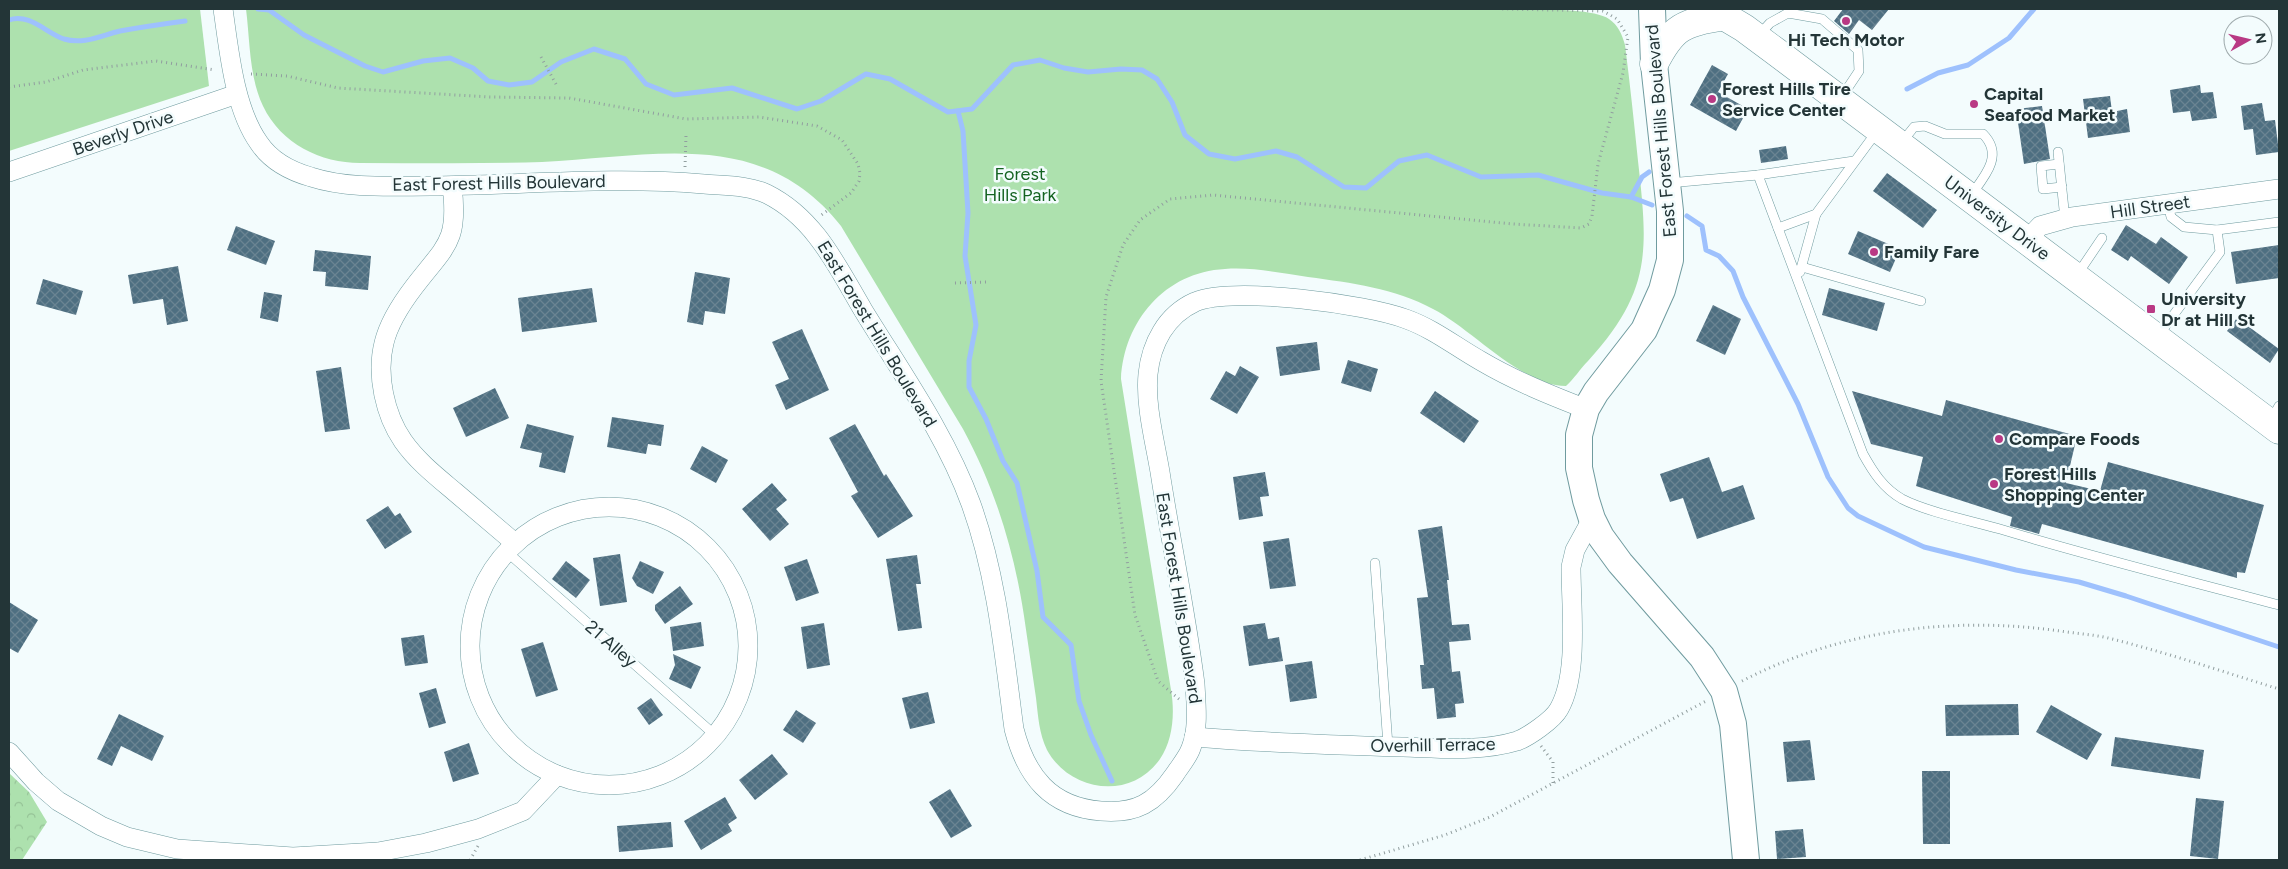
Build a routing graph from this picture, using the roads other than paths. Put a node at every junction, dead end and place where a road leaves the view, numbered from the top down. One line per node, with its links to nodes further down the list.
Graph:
1 (224, 9): 6 (street, East Forest Hills Boulevard)
2 (1652, 9): 5 (street, East Forest Hills Boulevard)
3 (1718, 13): 4 (main road, University Drive); 5 (main road)
4 (1757, 38): 7 (main road, University Drive); 7 (lane)
5 (1654, 64): 14 (street, East Forest Hills Boulevard)
6 (237, 94): 12 (street, Beverly Drive); 15 (street, East Forest Hills Boulevard)
7 (1840, 100): 8 (main road, University Drive)
8 (1889, 137): 10 (lane); 18 (main road, University Drive); 18 (lane)
9 (2058, 152): 11 (lane)
10 (1854, 161): 13 (lane); 20 (lane)
11 (2059, 164): 16 (lane); 16 (lane)
12 (9, 172)
13 (1758, 175): 14 (lane); 23 (lane)
14 (1667, 183): 32 (street, East Forest Hills Boulevard)
15 (452, 186): 35 (street); 39 (street, East Forest Hills Boulevard)
16 (2062, 187): 21 (lane)
17 (2279, 189): 19 (street, Hill Street)
18 (1970, 198): 26 (main road, University Drive)
19 (2168, 204): 21 (street, Hill Street); 24 (lane)
20 (1816, 214): 23 (lane); 27 (lane)
21 (2065, 219): 26 (street, Hill Street)
22 (2279, 222): 24 (lane)
23 (1778, 228): 29 (lane)
24 (2217, 230): 31 (lane)
25 (2102, 238): 28 (lane)
26 (2027, 240): 28 (main road, University Drive)
27 (1802, 267): 29 (lane); 30 (lane)
28 (2075, 277): 31 (main road, University Drive)
29 (1798, 282): 37 (lane)
30 (1921, 300)
31 (2156, 338): 33 (main road, University Drive)
32 (1586, 409): 34 (street); 39 (street, East Forest Hills Boulevard)
33 (2276, 420)
34 (1592, 519): 40 (street, Overhill Terrace); 43 (street)
35 (511, 548): 38 (lane, 21 Alley); 38 (street); 42 (street)
36 (1376, 563): 40 (lane)
37 (2279, 605)
38 (716, 736): 42 (street)
39 (1194, 738): 40 (street, Overhill Terrace)
40 (1388, 746)
41 (9, 752): 42 (street)
42 (557, 775)
43 (1746, 860)

